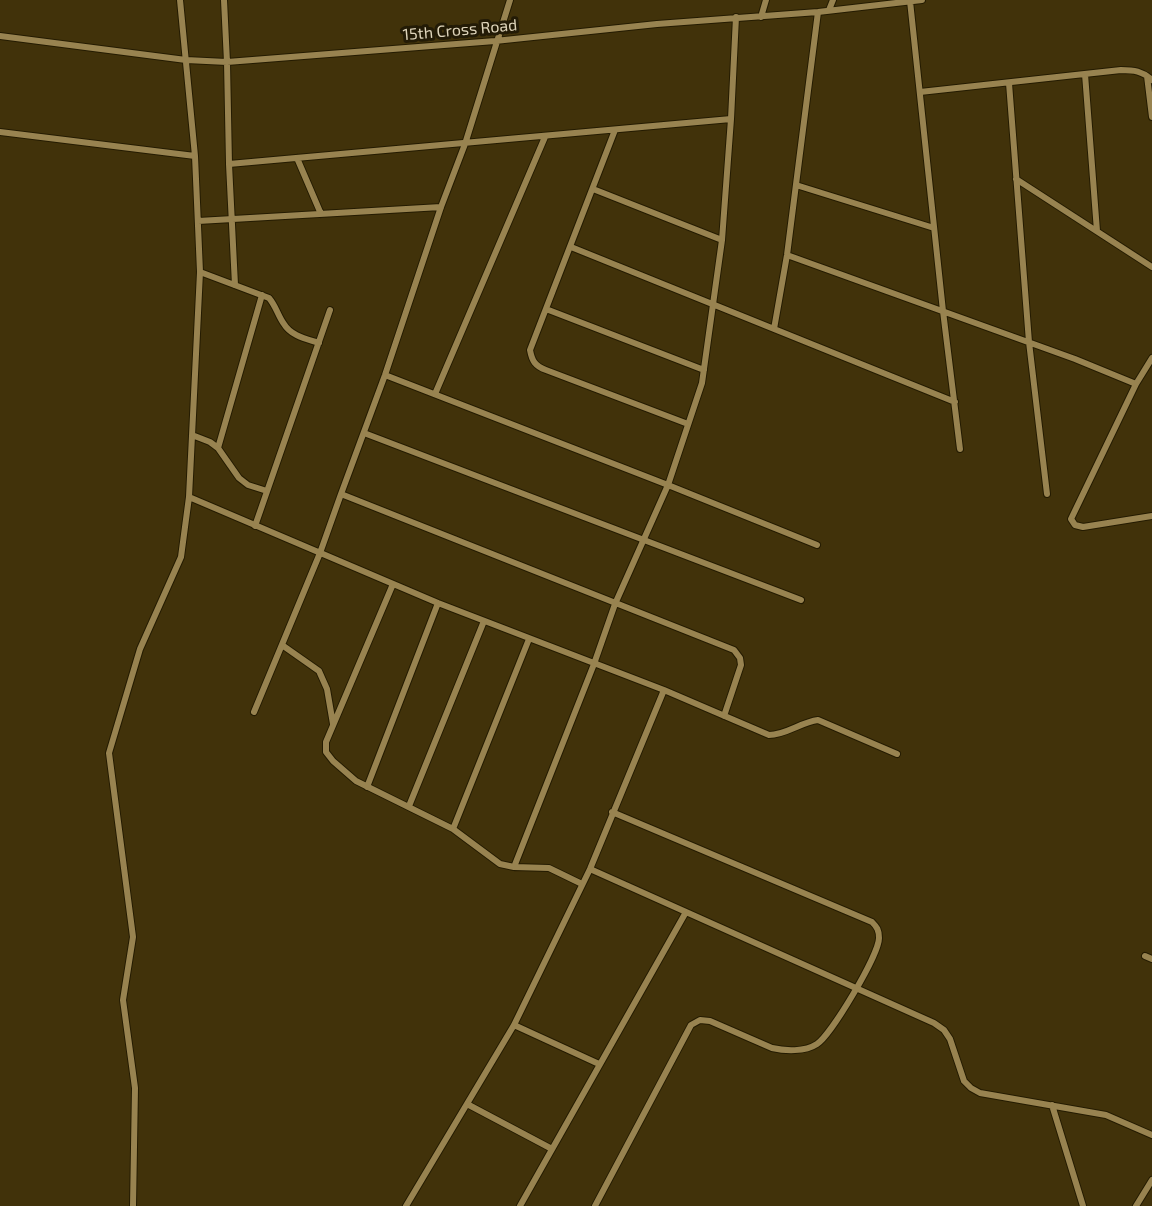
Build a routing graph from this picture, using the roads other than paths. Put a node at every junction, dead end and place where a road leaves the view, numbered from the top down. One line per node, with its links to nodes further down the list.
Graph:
1 (180, 0): 14 (street)
2 (224, 0): 15 (street)
3 (510, 0): 13 (street)
4 (766, 0): 10 (street)
5 (832, 0): 8 (street)
6 (922, 0): 7 (street, 15th Cross Road)
7 (910, 1): 8 (street, 15th Cross Road); 19 (street)
8 (829, 10): 9 (street, 15th Cross Road)
9 (818, 12): 10 (street, 15th Cross Road); 30 (street)
10 (761, 16): 11 (street, 15th Cross Road)
11 (736, 17): 13 (street, 15th Cross Road); 21 (street)
12 (0, 36): 14 (street, 15th Cross Road)
13 (495, 41): 15 (street, 15th Cross Road); 25 (street)
14 (186, 60): 15 (street, 15th Cross Road); 26 (street)
15 (227, 62): 28 (street)
16 (1085, 74): 17 (street); 18 (street); 37 (street)
17 (1149, 77): 20 (street)
18 (1009, 83): 19 (street); 29 (street)
19 (920, 92): 36 (street)
20 (1152, 117)
21 (731, 120): 22 (street); 38 (street)
22 (615, 130): 24 (street); 31 (street)
23 (0, 132): 26 (street)
24 (545, 137): 25 (street); 56 (street)
25 (465, 144): 27 (street); 32 (street)
26 (195, 156): 35 (street)
27 (297, 158): 28 (street); 33 (street)
28 (229, 164): 34 (street)
29 (1016, 179): 37 (street); 50 (street)
30 (796, 185): 36 (street); 40 (street)
31 (593, 189): 38 (street); 39 (street)
32 (441, 207): 33 (street); 54 (street)
33 (321, 214): 34 (street)
34 (232, 219): 35 (street); 43 (street)
35 (198, 221): 42 (street)
36 (934, 228): 48 (street)
37 (1097, 231): 41 (street)
38 (722, 240): 45 (street)
39 (571, 247): 45 (street); 46 (street)
40 (787, 255): 48 (street); 49 (street)
41 (1152, 267)
42 (200, 272): 43 (street); 60 (street)
43 (236, 285): 44 (street)
44 (262, 295): 51 (street); 61 (street)
45 (713, 304): 49 (street); 53 (street)
46 (546, 309): 53 (street); 58 (street)
47 (330, 310): 51 (street)
48 (943, 311): 50 (street); 57 (street)
49 (774, 329): 57 (street)
50 (1029, 342): 55 (street); 66 (street)
51 (319, 343): 64 (street)
52 (1152, 358): 55 (street)
53 (704, 370): 58 (street)
54 (385, 375): 56 (street); 59 (street)
55 (1136, 384): 68 (street)
56 (435, 394): 63 (street)
57 (955, 402): 62 (street)
58 (688, 424): 63 (street)
59 (364, 433): 65 (street); 70 (street)
60 (192, 435): 61 (street); 67 (street)
61 (218, 448): 64 (street)
62 (960, 449)
63 (668, 485): 70 (street); 71 (street)
64 (267, 492): 69 (street)
65 (341, 494): 72 (street); 76 (street)
66 (1047, 494)
67 (189, 497): 69 (street); 103 (street)
68 (1152, 516)
69 (255, 526): 72 (street)
70 (643, 541): 74 (street); 76 (street)
71 (817, 545)
72 (320, 553): 73 (street); 79 (street)
73 (393, 584): 75 (street); 84 (street)
74 (801, 600)
75 (438, 603): 77 (street); 86 (street)
76 (615, 604): 80 (street); 83 (street)
77 (484, 621): 78 (street); 87 (street)
78 (529, 639): 80 (street); 89 (street)
79 (282, 645): 82 (street); 84 (street)
80 (594, 664): 81 (street); 90 (street)
81 (664, 690): 83 (street); 88 (street)
82 (254, 712)
83 (724, 716): 85 (street)
84 (333, 725): 86 (street)
85 (897, 754)
86 (367, 787): 87 (street)
87 (409, 806): 89 (street)
88 (612, 812): 91 (street); 94 (street)
89 (453, 829): 90 (street)
90 (513, 867): 92 (street)
91 (590, 869): 92 (street); 93 (street)
92 (582, 884): 95 (street)
93 (686, 912): 94 (street); 96 (street)
94 (856, 988): 98 (street); 106 (street)
95 (514, 1025): 96 (street); 97 (street)
96 (599, 1064): 100 (street)
97 (467, 1104): 100 (street); 102 (street)
98 (1052, 1105): 99 (street); 107 (street)
99 (1152, 1135)
100 (552, 1149): 105 (street)
101 (1152, 1180): 108 (street)
102 (407, 1204): 104 (street)
103 (133, 1206)
104 (416, 1206)
105 (520, 1206)
106 (595, 1206)
107 (1083, 1206)
108 (1136, 1206)

